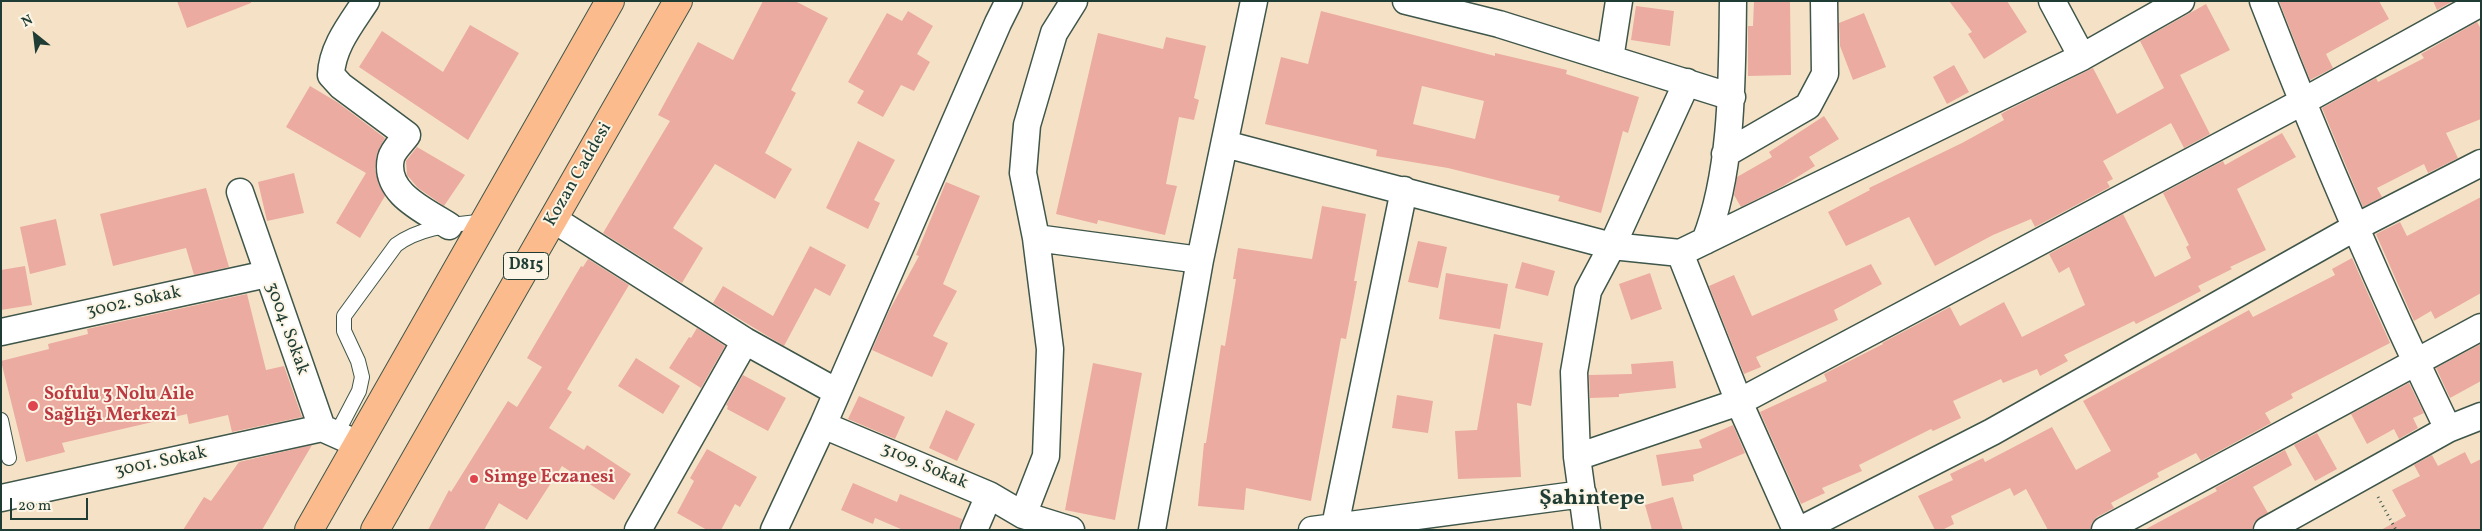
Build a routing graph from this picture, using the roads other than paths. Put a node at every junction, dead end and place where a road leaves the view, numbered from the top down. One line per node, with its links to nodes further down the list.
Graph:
1 (366, 1): 28 (street)
2 (610, 1): 27 (highway)
3 (678, 1): 26 (highway, Kozan Caddesi / D815)
4 (1009, 1): 40 (street)
5 (1074, 1): 30 (street)
6 (1254, 1): 21 (street)
7 (1406, 1): 15 (street)
8 (1619, 1): 17 (street)
9 (1734, 1): 19 (street)
10 (1824, 1): 22 (street)
11 (2052, 1): 16 (street)
12 (2181, 1): 16 (street)
13 (2263, 1): 20 (street)
14 (2481, 3): 20 (street)
15 (1501, 12): 17 (street)
16 (2082, 57): 31 (street)
17 (1610, 58): 18 (street)
18 (1687, 82): 19 (street); 32 (street)
19 (1732, 97): 22 (street)
20 (2302, 102): 29 (street); 41 (street)
21 (1226, 144): 24 (street); 34 (street)
22 (1725, 154): 31 (street)
23 (2481, 163): 29 (street)
24 (1404, 190): 32 (street); 54 (street)
25 (240, 192): 35 (street, 3004. Sokak)
26 (553, 219): 38 (street); 56 (highway, Kozan Caddesi / D815)
27 (486, 221): 28 (lane); 46 (highway)
28 (449, 226): 46 (lane)
29 (2356, 227): 39 (street); 64 (street)
30 (1036, 238): 34 (street); 52 (street)
31 (1705, 241): 33 (street)
32 (1612, 246): 33 (street); 47 (street)
33 (1680, 253): 41 (street)
34 (1200, 260): 61 (street)
35 (267, 274): 37 (street, 3002. Sokak); 46 (street, 3004. Sokak)
36 (2481, 327): 39 (street)
37 (1, 332)
38 (745, 341): 40 (street); 57 (street)
39 (2416, 363): 45 (street); 65 (street)
40 (836, 392): 44 (street)
41 (1739, 402): 47 (street); 63 (street)
42 (2481, 416): 45 (street)
43 (1, 420): 48 (lane)
44 (823, 425): 50 (street, 3109. Sokak); 58 (street)
45 (2448, 429): 66 (street)
46 (339, 435): 51 (street, 3001. Sokak); 55 (highway)
47 (1577, 457): 49 (street)
48 (9, 458)
49 (1583, 494): 53 (street); 62 (street)
50 (990, 495): 52 (street); 59 (street, 3109. Sokak)
51 (1, 498)
52 (1023, 516): 60 (street)
53 (1412, 523): 54 (street)
54 (1323, 528)
55 (309, 530)
56 (375, 530)
57 (638, 530)
58 (774, 530)
59 (974, 530)
60 (1071, 530)
61 (1152, 530)
62 (1587, 530)
63 (1796, 530)
64 (1800, 530)
65 (2105, 530)
66 (2267, 530)

